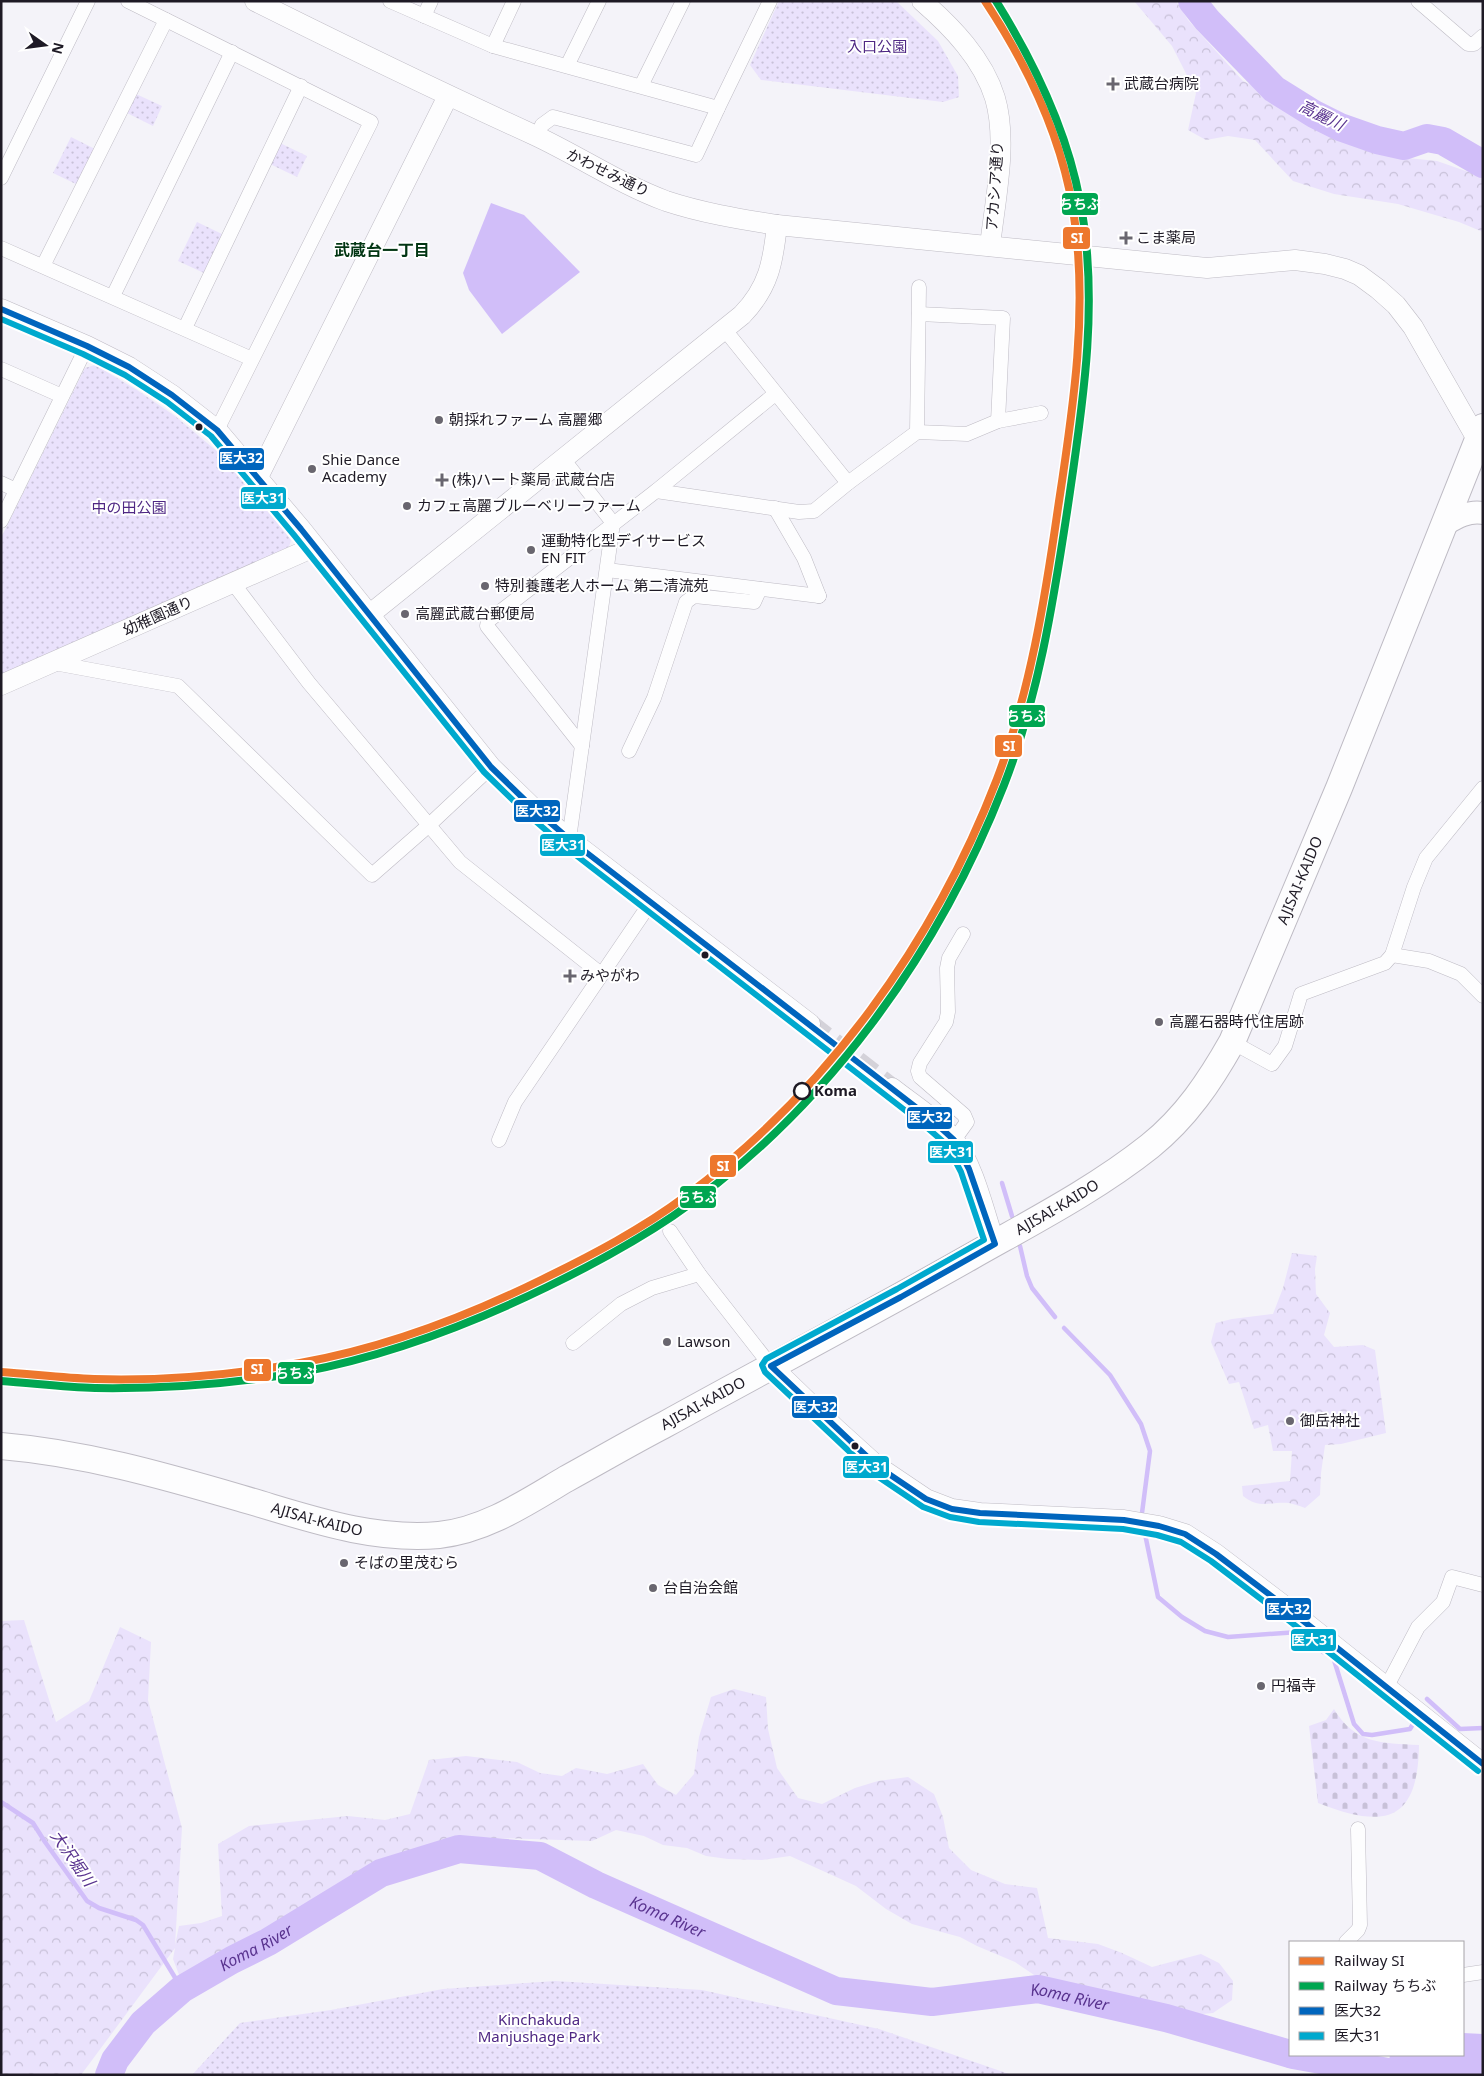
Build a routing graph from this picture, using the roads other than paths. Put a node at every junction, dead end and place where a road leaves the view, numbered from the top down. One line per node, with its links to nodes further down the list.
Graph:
1 (88, 1): 23 (street)
2 (128, 1): 13 (street)
3 (255, 1): 20 (street, かわせみ通り)
4 (390, 1): 12 (street)
5 (431, 1): 12 (street)
6 (514, 1): 15 (street)
7 (598, 1): 17 (street)
8 (683, 1): 19 (street)
9 (770, 1): 21 (street)
10 (922, 1): 26 (street, アカシア通り)
11 (1418, 1): 14 (street)
12 (424, 16): 15 (street)
13 (166, 20): 16 (street); 28 (street)
14 (1481, 41)
15 (493, 46): 17 (street)
16 (232, 52): 18 (street); 30 (street)
17 (567, 66): 19 (street)
18 (301, 86): 33 (street); 36 (street)
19 (642, 86): 21 (street)
20 (448, 96): 22 (street, かわせみ通り); 46 (street)
21 (718, 108): 22 (street)
22 (537, 137): 25 (street, かわせみ通り)
23 (6, 155): 24 (street)
24 (1, 178)
25 (777, 225): 26 (street, かわせみ通り); 34 (street)
26 (990, 246): 44 (street, かわせみ通り)
27 (1, 248): 28 (street)
28 (43, 266): 30 (street)
29 (920, 287): 32 (street)
30 (113, 296): 33 (street)
31 (1, 309): 35 (street)
32 (919, 314): 41 (street); 43 (street)
33 (185, 328): 36 (street)
34 (726, 330): 38 (street); 45 (street)
35 (87, 346): 39 (street); 42 (street)
36 (252, 359): 42 (street)
37 (1, 368): 39 (street)
38 (775, 394): 48 (street); 50 (street)
39 (62, 396): 49 (street)
40 (1041, 413): 41 (street)
41 (998, 421): 43 (street)
42 (217, 430): 46 (street)
43 (917, 432): 48 (street)
44 (1481, 440): 55 (highway, AJISAI-KAIDO)
45 (564, 460): 54 (street); 60 (street)
46 (258, 477): 56 (street)
47 (1, 483): 49 (street)
48 (848, 483): 51 (street)
49 (16, 490): 53 (street)
50 (656, 491): 51 (street); 54 (street)
51 (775, 508): 59 (street)
52 (1483, 513): 55 (main road)
53 (1, 521)
54 (613, 523): 57 (street); 63 (street)
55 (1442, 526): 75 (highway, AJISAI-KAIDO)
56 (314, 547): 58 (street, 幼稚園通り); 60 (street)
57 (607, 570): 59 (street); 63 (street)
58 (233, 583): 61 (street, 幼稚園通り); 67 (street)
59 (760, 589): 64 (street)
60 (369, 616): 65 (street)
61 (54, 663): 62 (street, 幼稚園通り); 67 (street)
62 (1, 685)
63 (582, 746): 68 (street)
64 (630, 751)
65 (491, 767): 67 (street); 68 (street)
66 (1483, 788): 71 (street)
67 (428, 826): 72 (street)
68 (569, 839): 69 (street)
69 (650, 902): 72 (street); 74 (street)
70 (963, 934): 78 (street)
71 (1392, 955): 73 (street); 75 (street)
72 (601, 974): 77 (street)
73 (1483, 996)
74 (810, 1024)
75 (1232, 1042): 80 (highway, AJISAI-KAIDO)
76 (892, 1088): 78 (street)
77 (499, 1140)
78 (954, 1140): 80 (street)
79 (670, 1231): 81 (street)
80 (995, 1244): 83 (highway, AJISAI-KAIDO)
81 (699, 1274): 82 (street); 83 (street)
82 (573, 1343)
83 (771, 1366): 84 (highway, AJISAI-KAIDO); 86 (street)
84 (1, 1446)
85 (1483, 1585): 86 (street)
86 (1386, 1688): 87 (street)
87 (1483, 1764)
88 (1358, 1829): 89 (street)
89 (1347, 1941)
90 (1483, 1972): 91 (street)
91 (1464, 1975)

